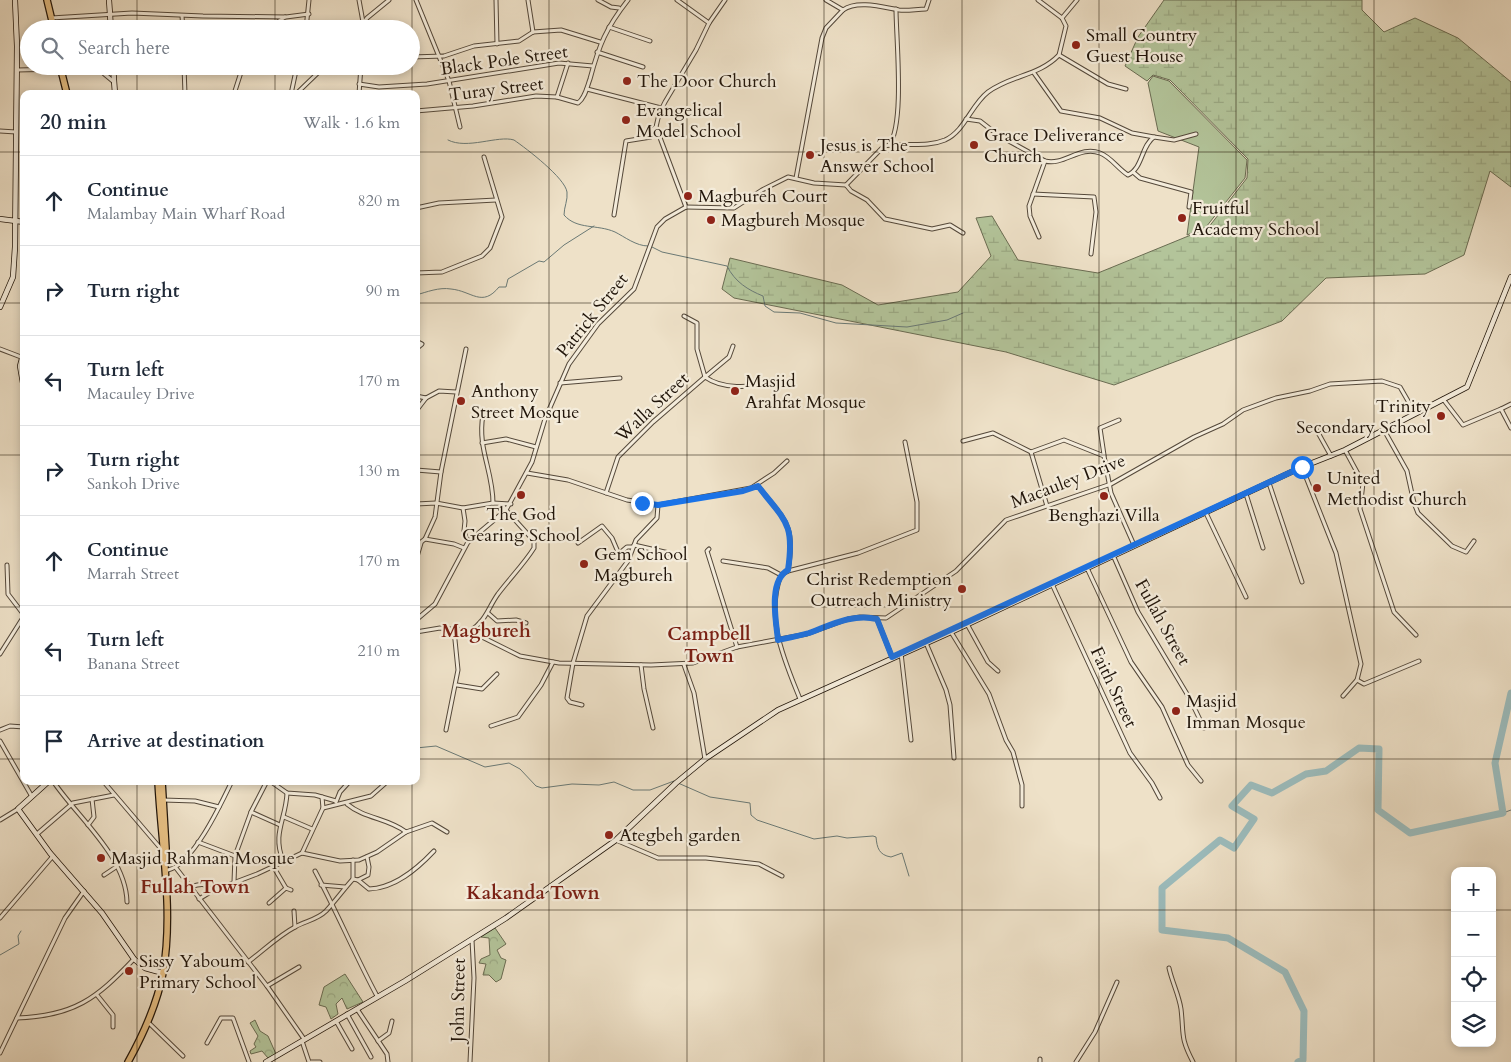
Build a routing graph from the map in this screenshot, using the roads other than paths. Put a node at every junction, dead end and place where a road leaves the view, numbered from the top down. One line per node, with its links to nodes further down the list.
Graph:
1 (15, 0): 47 (street)
2 (45, 0): 25 (highway); 27 (highway)
3 (109, 0): 21 (street)
4 (309, 0): 22 (street)
5 (359, 0): 32 (street)
6 (389, 0): 33 (street)
7 (416, 0): 41 (street)
8 (496, 0): 39 (street)
9 (528, 0): 36 (street)
10 (598, 0): 18 (street)
11 (628, 0): 18 (street)
12 (677, 0): 34 (street)
13 (725, 0): 34 (street)
14 (826, 0): 20 (street)
15 (929, 0): 19 (street)
16 (1038, 0): 26 (street)
17 (1077, 0): 26 (street)
18 (620, 8): 35 (street)
19 (896, 9): 20 (street); 81 (street)
20 (843, 10): 85 (street)
21 (110, 13): 23 (street); 25 (street); 28 (street)
22 (309, 14): 24 (street); 31 (street)
23 (182, 16): 24 (street); 29 (street)
24 (286, 17): 30 (street)
25 (51, 18)
26 (1062, 18): 42 (street)
27 (50, 20)
28 (110, 20)
29 (182, 20)
30 (281, 20)
31 (308, 20)
32 (363, 20)
33 (365, 20)
34 (709, 23): 72 (street)
35 (609, 27): 37 (street); 38 (street)
36 (533, 32): 37 (street); 39 (street)
37 (600, 42): 40 (street)
38 (650, 42)
39 (497, 44): 41 (street)
40 (597, 52): 45 (street); 46 (street)
41 (439, 55): 43 (street); 58 (street)
42 (1059, 55): 49 (street); 62 (street)
43 (420, 56)
44 (568, 63): 45 (street, Black Pole Street); 58 (street, Black Pole Street); 70 (street)
45 (593, 66): 61 (street)
46 (643, 67)
47 (16, 70): 48 (street); 78 (street)
48 (20, 70)
49 (1034, 73): 74 (street); 80 (street)
50 (64, 75): 63 (highway)
51 (106, 75): 59 (street)
52 (114, 75): 59 (street)
53 (184, 75): 65 (street)
54 (241, 75): 66 (street)
55 (295, 75): 67 (street)
56 (316, 75): 68 (street)
57 (360, 75): 60 (street)
58 (449, 81): 60 (street, Black Pole Street); 71 (street)
59 (114, 82): 64 (street)
60 (359, 84): 69 (street)
61 (587, 89): 70 (street, Turay Street); 72 (street)
62 (1126, 89)
63 (68, 90)
64 (115, 90)
65 (185, 90)
66 (235, 90)
67 (292, 90)
68 (300, 90)
69 (359, 90)
70 (557, 97): 71 (street, Turay Street)
71 (455, 107): 73 (street, Turay Street); 75 (street)
72 (661, 108): 76 (street)
73 (420, 111)
74 (966, 119): 81 (street); 83 (street)
75 (460, 127)
76 (656, 127): 89 (street); 92 (street)
77 (0, 131): 78 (street)
78 (17, 132): 94 (street)
79 (1196, 134): 80 (street)
80 (1154, 137): 84 (street)
81 (889, 145): 86 (street)
82 (484, 157): 88 (street)
83 (1045, 161): 84 (street); 87 (street)
84 (1133, 172): 91 (street)
85 (796, 178): 86 (street); 89 (street)
86 (846, 185): 96 (street)
87 (1033, 194): 97 (street); 98 (street)
88 (496, 200): 90 (street); 99 (street)
89 (686, 206): 110 (street, Patrick Street)
90 (420, 207)
91 (1189, 207)
92 (614, 215)
93 (0, 218): 94 (street)
94 (16, 221): 95 (street); 101 (street)
95 (20, 222)
96 (963, 233)
97 (1039, 237)
98 (1091, 254)
99 (420, 273)
100 (1511, 277): 114 (street)
101 (0, 307)
102 (684, 316): 107 (street)
103 (733, 346): 107 (street)
104 (0, 349): 106 (street)
105 (466, 349): 111 (street)
106 (20, 356)
107 (705, 377): 109 (street, Walla Street); 140 (street, Walla Street)
108 (620, 378): 110 (street)
109 (769, 381)
110 (560, 383): 127 (street, Patrick Street)
111 (456, 392): 113 (street); 135 (street)
112 (420, 397): 113 (street)
113 (426, 398): 116 (street)
114 (1443, 399): 117 (street); 118 (street)
115 (1511, 404): 117 (street)
116 (420, 406)
117 (1501, 409): 121 (street)
118 (1415, 413): 123 (street); 138 (street, Macauley Drive)
119 (483, 415): 126 (street)
120 (1119, 420): 130 (street)
121 (1511, 428)
122 (1316, 429): 131 (street)
123 (1384, 429): 128 (street); 153 (street)
124 (905, 442): 168 (street)
125 (963, 442): 129 (street)
126 (482, 443): 127 (street); 143 (street)
127 (536, 447): 136 (street, Patrick Street)
128 (1345, 450): 131 (street); 184 (street)
129 (1030, 452): 130 (street); 148 (street)
130 (1104, 456): 138 (street)
131 (1331, 456): 133 (street)
132 (787, 461): 139 (street)
133 (1302, 467): 137 (street); 198 (street)
134 (420, 470): 135 (street)
135 (441, 472): 142 (street)
136 (527, 473): 140 (street); 146 (street, Patrick Street)
137 (1269, 483): 141 (street); 170 (street)
138 (1111, 484): 148 (street, Macauley Drive); 157 (street)
139 (758, 486): 147 (street); 168 (street)
140 (606, 493): 147 (street)
141 (1246, 494): 151 (street); 161 (street)
142 (436, 503): 144 (street); 149 (street); 152 (street)
143 (493, 503): 145 (street); 149 (street)
144 (420, 504)
145 (502, 504): 146 (street); 150 (street)
146 (511, 504): 150 (street, Patrick Street)
147 (658, 505): 159 (street)
148 (1047, 506): 176 (street, Macauley Drive)
149 (463, 508): 154 (street)
150 (506, 510): 154 (street, Patrick Street); 174 (street)
151 (1206, 512): 157 (street); 172 (street)
152 (425, 539): 155 (street); 160 (street)
153 (1474, 541)
154 (468, 542): 160 (street, Patrick Street)
155 (421, 543): 158 (street)
156 (578, 543): 159 (street)
157 (1134, 544): 164 (street)
158 (420, 546)
159 (634, 546): 163 (street); 193 (street)
160 (464, 548): 175 (street, Patrick Street)
161 (1263, 548)
162 (709, 549): 187 (street)
163 (669, 553)
164 (1113, 555): 167 (street); 206 (street, Fullah Street)
165 (723, 561): 169 (street)
166 (7, 565): 173 (street)
167 (1087, 568): 171 (street); 214 (street)
168 (788, 570): 169 (street)
169 (781, 575): 185 (street)
170 (1302, 582)
171 (1052, 584): 179 (street); 230 (street, Faith Street)
172 (1246, 597)
173 (20, 610)
174 (488, 613): 178 (street); 182 (street)
175 (420, 617)
176 (877, 619): 185 (street, Macauley Drive); 190 (street)
177 (20, 622): 189 (street)
178 (526, 623)
179 (967, 624): 183 (street); 196 (street)
180 (454, 630): 181 (street, Macauley Drive); 182 (street, Macauley Drive); 199 (street)
181 (420, 631)
182 (470, 631): 192 (street, Macauley Drive)
183 (951, 632): 186 (street); 236 (street)
184 (1416, 635)
185 (778, 640): 187 (street, Macauley Drive); 201 (street)
186 (926, 643): 188 (street); 211 (street)
187 (737, 647): 195 (street, Macauley Drive)
188 (900, 653): 190 (street); 209 (street)
189 (0, 654)
190 (892, 657): 201 (street)
191 (1419, 661): 198 (street)
192 (553, 662): 193 (street, Macauley Drive); 203 (street)
193 (573, 663): 194 (street, Macauley Drive); 202 (street)
194 (641, 665): 195 (street, Macauley Drive); 205 (street)
195 (684, 665): 212 (street)
196 (998, 671)
197 (497, 674): 199 (street)
198 (1356, 680): 200 (street)
199 (456, 685): 208 (street)
200 (1343, 696)
201 (800, 699): 212 (street)
202 (582, 705)
203 (491, 726)
204 (20, 727): 207 (street)
205 (653, 728)
206 (1204, 728)
207 (0, 730)
208 (446, 730)
209 (911, 740)
210 (0, 741): 213 (street)
211 (954, 758)
212 (705, 759): 249 (street)
213 (20, 775)
214 (1201, 781)
215 (26, 785): 227 (street)
216 (44, 785): 227 (street)
217 (56, 785): 235 (street)
218 (106, 785): 228 (street)
219 (158, 785): 251 (highway)
220 (162, 785): 232 (highway)
221 (230, 785): 237 (street)
222 (267, 785): 240 (street)
223 (275, 785): 226 (street)
224 (347, 785): 233 (street)
225 (383, 785): 234 (street)
226 (287, 793): 229 (street); 241 (street)
227 (32, 795): 239 (street)
228 (114, 795): 231 (street); 251 (street)
229 (322, 797): 233 (street); 238 (street)
230 (1160, 798)
231 (92, 799): 235 (street); 243 (street)
232 (163, 800): 237 (street); 262 (highway)
233 (336, 803): 234 (street); 238 (street)
234 (347, 804): 246 (street)
235 (69, 805): 243 (street); 248 (street)
236 (1022, 806)
237 (219, 807): 250 (street)
238 (323, 808): 245 (street)
239 (18, 809): 242 (street); 248 (street)
240 (251, 812): 244 (street); 255 (street)
241 (284, 817): 244 (street); 245 (street)
242 (0, 820)
243 (88, 825): 259 (street)
244 (280, 825): 257 (street)
245 (312, 828): 253 (street)
246 (406, 832): 247 (street); 256 (street)
247 (447, 832)
248 (36, 834): 254 (street)
249 (616, 840): 265 (street); 283 (street)
250 (198, 842): 255 (street); 261 (street)
251 (162, 850): 288 (highway)
252 (434, 851): 267 (street)
253 (302, 853): 257 (street); 258 (street)
254 (53, 856): 273 (street); 281 (street)
255 (235, 856): 268 (street)
256 (367, 857): 258 (street); 267 (street)
257 (283, 860): 260 (street)
258 (353, 860): 266 (street)
259 (116, 866): 264 (street); 277 (street)
260 (273, 866): 268 (street); 272 (street)
261 (176, 868): 262 (street); 270 (street)
262 (168, 870): 298 (highway)
263 (314, 871): 269 (street)
264 (104, 875)
265 (782, 876)
266 (353, 879): 267 (street); 271 (street)
267 (358, 880)
268 (234, 882): 275 (street)
269 (321, 885): 271 (street); 279 (street)
270 (190, 887): 275 (street); 276 (street)
271 (345, 887): 279 (street)
272 (286, 888): 274 (street); 278 (street)
273 (84, 890): 284 (street); 295 (street)
274 (292, 890)
275 (212, 891): 276 (street)
276 (199, 899): 285 (street)
277 (128, 902)
278 (269, 903)
279 (332, 904): 282 (street); 292 (street)
280 (294, 911): 282 (street)
281 (0, 918)
282 (295, 927): 285 (street)
283 (472, 939): 292 (street); 313 (street, John Street)
284 (134, 959): 288 (street); 291 (street)
285 (248, 962): 290 (street)
286 (299, 967): 290 (street)
287 (1169, 968): 315 (street)
288 (163, 973): 307 (highway)
289 (1117, 982): 314 (street)
290 (267, 986): 300 (street)
291 (98, 995): 295 (street); 299 (street)
292 (377, 996): 293 (street)
293 (356, 1008): 294 (street); 301 (street)
294 (347, 1014): 296 (street); 306 (street)
295 (17, 1018): 304 (street)
296 (336, 1021): 300 (street); 303 (street)
297 (392, 1021): 301 (street)
298 (150, 1024): 305 (street); 307 (highway)
299 (113, 1027)
300 (303, 1040): 309 (street); 310 (street)
301 (378, 1041): 312 (street)
302 (207, 1044): 308 (street)
303 (352, 1049)
304 (0, 1052)
305 (182, 1056)
306 (371, 1057)
307 (130, 1062)
308 (249, 1062)
309 (266, 1062)
310 (310, 1062): 311 (street)
311 (320, 1062)
312 (388, 1062)
313 (470, 1062)
314 (1076, 1062)
315 (1193, 1062)

